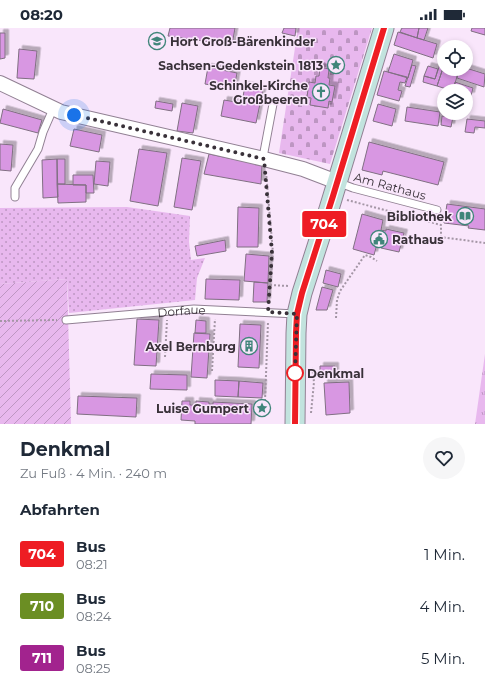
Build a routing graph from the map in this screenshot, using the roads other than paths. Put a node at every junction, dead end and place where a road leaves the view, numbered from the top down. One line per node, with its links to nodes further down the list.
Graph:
1 (384, 28): 6 (street)
2 (0, 83): 4 (street)
3 (272, 104): 5 (lane)
4 (53, 109): 5 (street); 7 (lane)
5 (264, 159): 6 (street)
6 (340, 190): 8 (lane, Am Rathaus); 9 (street)
7 (15, 197)
8 (437, 210)
9 (297, 314): 10 (lane, Dorfaue); 11 (street)
10 (66, 320)
11 (295, 424)

